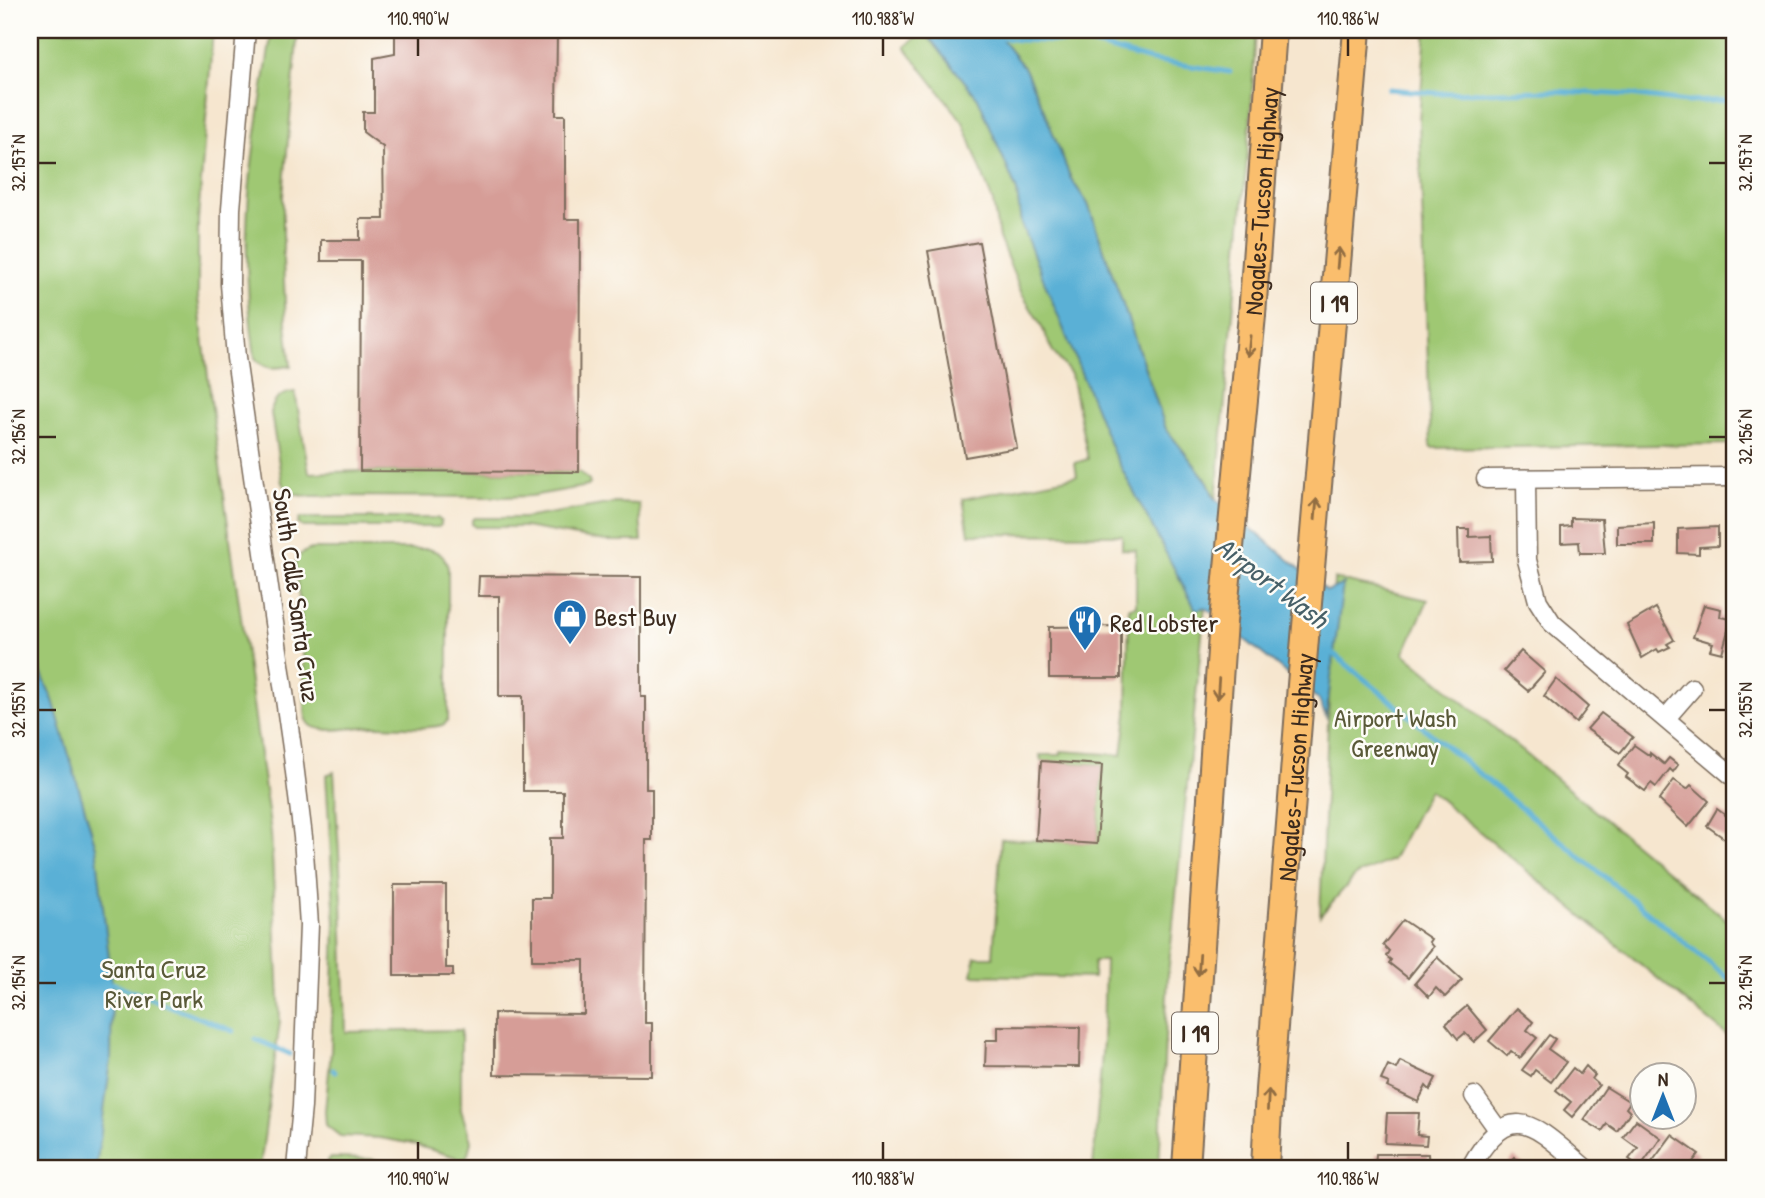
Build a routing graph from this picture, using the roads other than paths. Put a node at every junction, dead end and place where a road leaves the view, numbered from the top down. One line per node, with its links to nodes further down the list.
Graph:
1 (246, 30): 12 (street, South Calle Santa Cruz)
2 (1357, 30): 14 (highway, Nogales–Tucson Highway / I 19, one-way to 2)
3 (1273, 31): 13 (highway, Nogales–Tucson Highway / I 19, one-way to 13)
4 (1735, 477): 6 (street)
5 (1486, 479): 6 (street)
6 (1526, 479): 8 (street)
7 (1692, 688): 8 (street)
8 (1666, 718): 9 (street)
9 (1735, 778)
10 (1474, 1096): 11 (street)
11 (1500, 1130): 15 (street); 16 (street)
12 (296, 1168)
13 (1186, 1168)
14 (1265, 1168)
15 (1470, 1168)
16 (1585, 1168)

